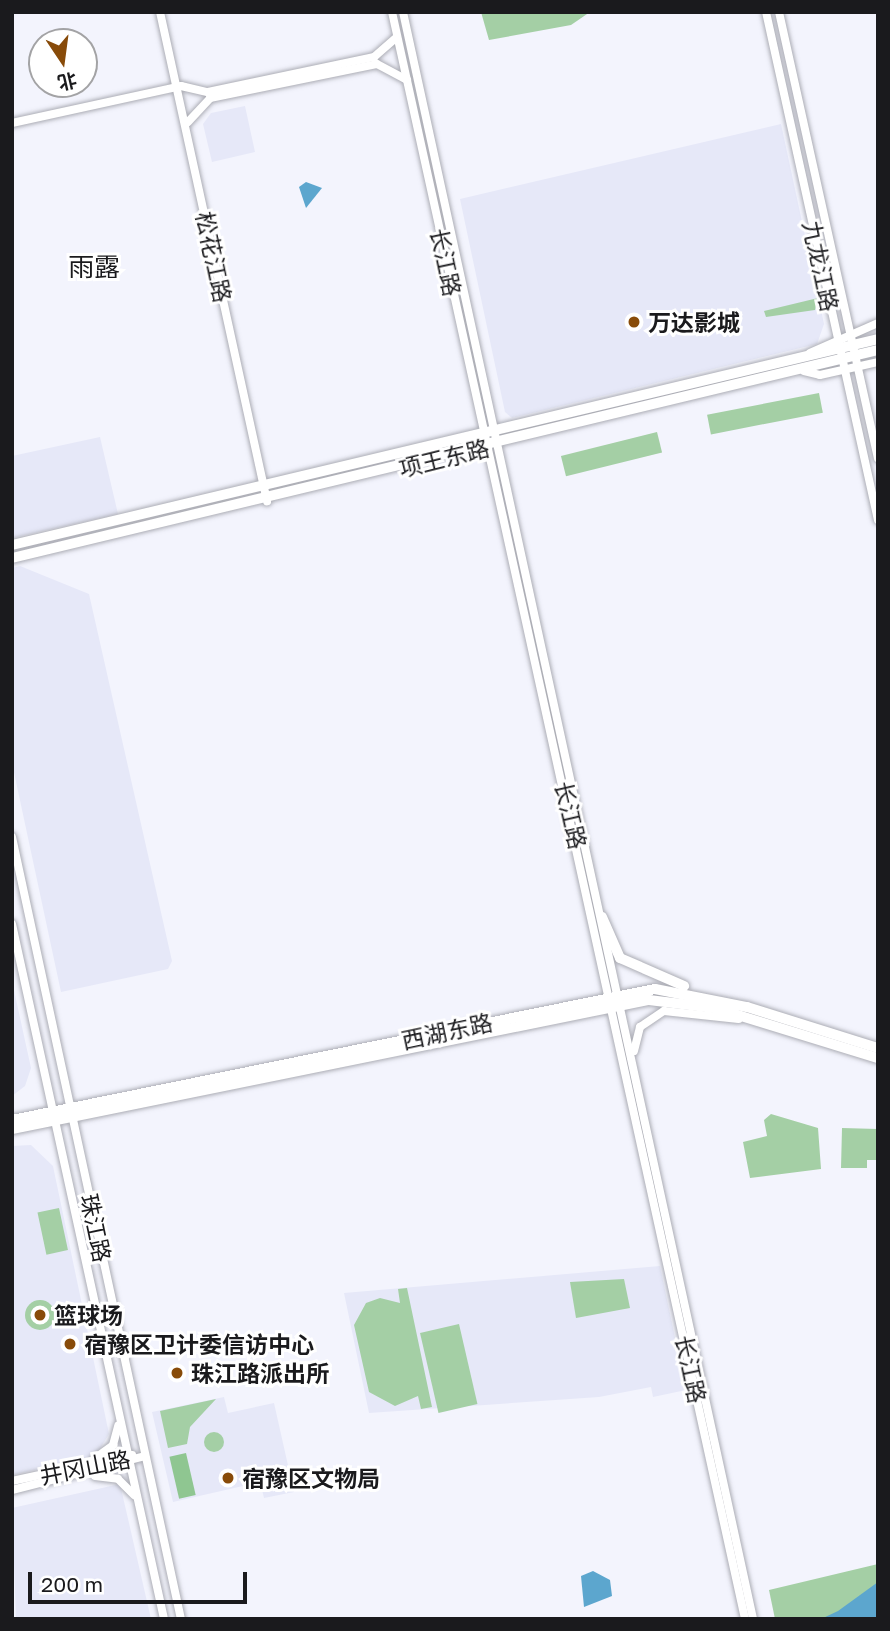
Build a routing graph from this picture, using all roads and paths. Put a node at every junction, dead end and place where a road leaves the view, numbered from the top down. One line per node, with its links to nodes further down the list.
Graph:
1 (162, 12): 8 (street, 松花江路)
2 (392, 12): 6 (street, 长江路)
3 (403, 12): 18 (street, 长江路)
4 (766, 12): 13 (street, 九龙江路)
5 (779, 12): 12 (street, 九龙江路)
6 (397, 37): 7 (street, 长江路); 8 (street)
7 (407, 80): 9 (street); 18 (street, 长江路)
8 (178, 86): 9 (street, 松花江路); 10 (street); 21 (street, 松花江路)
9 (188, 122): 21 (street, 松花江路)
10 (12, 123)
11 (878, 323): 12 (street)
12 (849, 334): 13 (street); 14 (street, 九龙江路)
13 (838, 344): 14 (main road, 项王东路); 17 (street, 九龙江路); 18 (main road, 项王东路)
14 (852, 346): 15 (main road, 项王东路); 16 (street, 九龙江路)
15 (876, 349): 16 (main road, 项王东路)
16 (857, 362): 17 (main road, 项王东路); 20 (street, 九龙江路)
17 (844, 366): 19 (main road, 项王东路); 23 (street, 九龙江路)
18 (488, 432): 19 (street, 长江路); 21 (main road, 项王东路)
19 (491, 446): 22 (main road, 项王东路); 27 (street, 长江路); 29 (street, 长江路)
20 (878, 458)
21 (266, 486): 22 (street, 松花江路); 24 (main road, 项王东路)
22 (269, 501): 25 (main road, 项王东路)
23 (878, 520)
24 (12, 545)
25 (12, 558)
26 (12, 837): 35 (street, 珠江路)
27 (602, 917): 29 (street, 长江路); 30 (main road)
28 (12, 924): 36 (street, 珠江路)
29 (615, 1000): 30 (main road, 西湖东路); 31 (main road, 西湖东路); 34 (street, 长江路); 35 (main road, 西湖东路); 48 (street, 长江路)
30 (747, 1007): 32 (main road, 西湖东路)
31 (762, 1022): 33 (main road, 西湖东路); 34 (street)
32 (878, 1048)
33 (878, 1058)
34 (637, 1085): 49 (street, 长江路)
35 (71, 1112): 36 (main road, 西湖东路); 40 (street, 珠江路)
36 (54, 1116): 37 (main road, 西湖东路); 38 (main road, 西湖东路); 39 (street, 珠江路)
37 (12, 1119)
38 (12, 1129)
39 (117, 1409): 41 (street, 珠江路); 42 (street)
40 (145, 1455): 41 (street, 井冈山路); 47 (street, 珠江路)
41 (128, 1459): 42 (street, 井冈山路); 45 (street, 珠江路)
42 (57, 1476): 43 (street, 井冈山路); 44 (street, 井冈山路); 45 (street)
43 (12, 1481)
44 (12, 1490)
45 (137, 1500): 46 (street, 珠江路)
46 (164, 1619)
47 (181, 1619)
48 (744, 1619)
49 (753, 1619)

